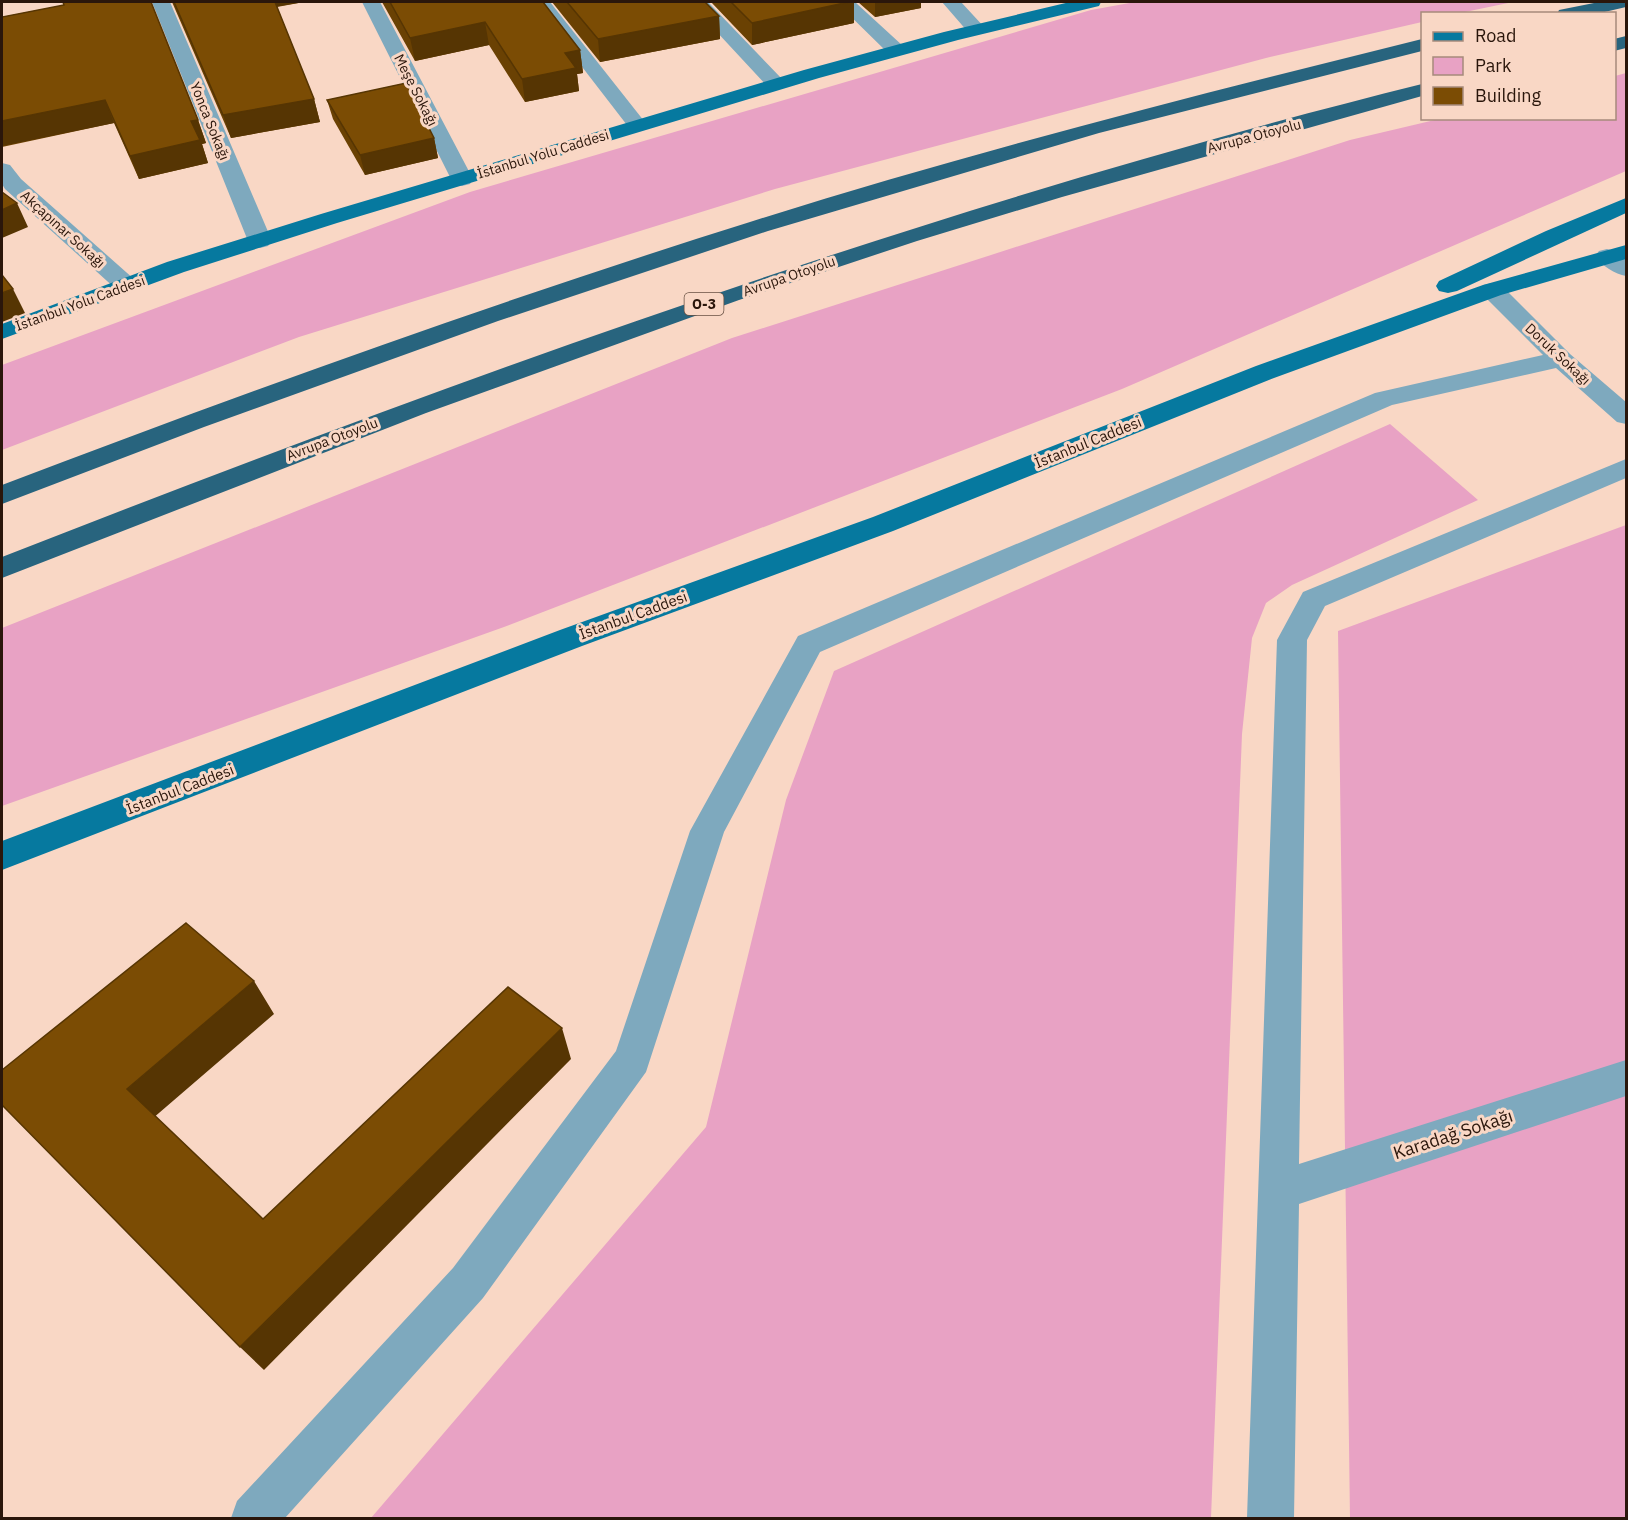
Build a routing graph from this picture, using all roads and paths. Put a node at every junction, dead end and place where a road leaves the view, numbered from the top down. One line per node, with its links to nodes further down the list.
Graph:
1 (161, 2): 19 (street, Yonca Sokağı)
2 (370, 2): 16 (street, Meşe Sokağı)
3 (541, 2): 15 (street)
4 (698, 2): 13 (street)
5 (844, 2): 12 (street)
6 (951, 2): 10 (street)
7 (1092, 2): 10 (main road, İstanbul Yolu Caddesi)
8 (1624, 2): 9 (highway)
9 (1576, 12)
10 (975, 28): 12 (main road, İstanbul Yolu Caddesi)
11 (1421, 45): 28 (highway)
12 (896, 50): 13 (main road, İstanbul Yolu Caddesi)
13 (775, 83): 15 (main road, İstanbul Yolu Caddesi)
14 (1421, 90): 29 (highway, Avrupa Otoyolu / O-3)
15 (637, 125): 16 (main road, İstanbul Yolu Caddesi)
16 (462, 179): 19 (main road, İstanbul Yolu Caddesi)
17 (5, 181): 21 (street, Akçapınar Sokağı)
18 (1626, 205): 25 (main road)
19 (260, 241): 21 (main road, İstanbul Yolu Caddesi)
20 (1620, 259): 22 (main road)
21 (126, 285): 23 (main road, İstanbul Yolu Caddesi)
22 (1492, 290): 24 (street, Doruk Sokağı); 25 (main road)
23 (2, 332)
24 (1561, 359): 26 (street, Doruk Sokağı); 33 (street)
25 (1264, 372): 30 (main road, İstanbul Caddesi)
26 (1626, 416)
27 (1626, 468): 32 (street)
28 (2, 495)
29 (2, 568)
30 (2, 856)
31 (1626, 1078): 32 (street, Karadağ Sokağı)
32 (1280, 1190): 34 (street)
33 (254, 1518)
34 (1270, 1518)

